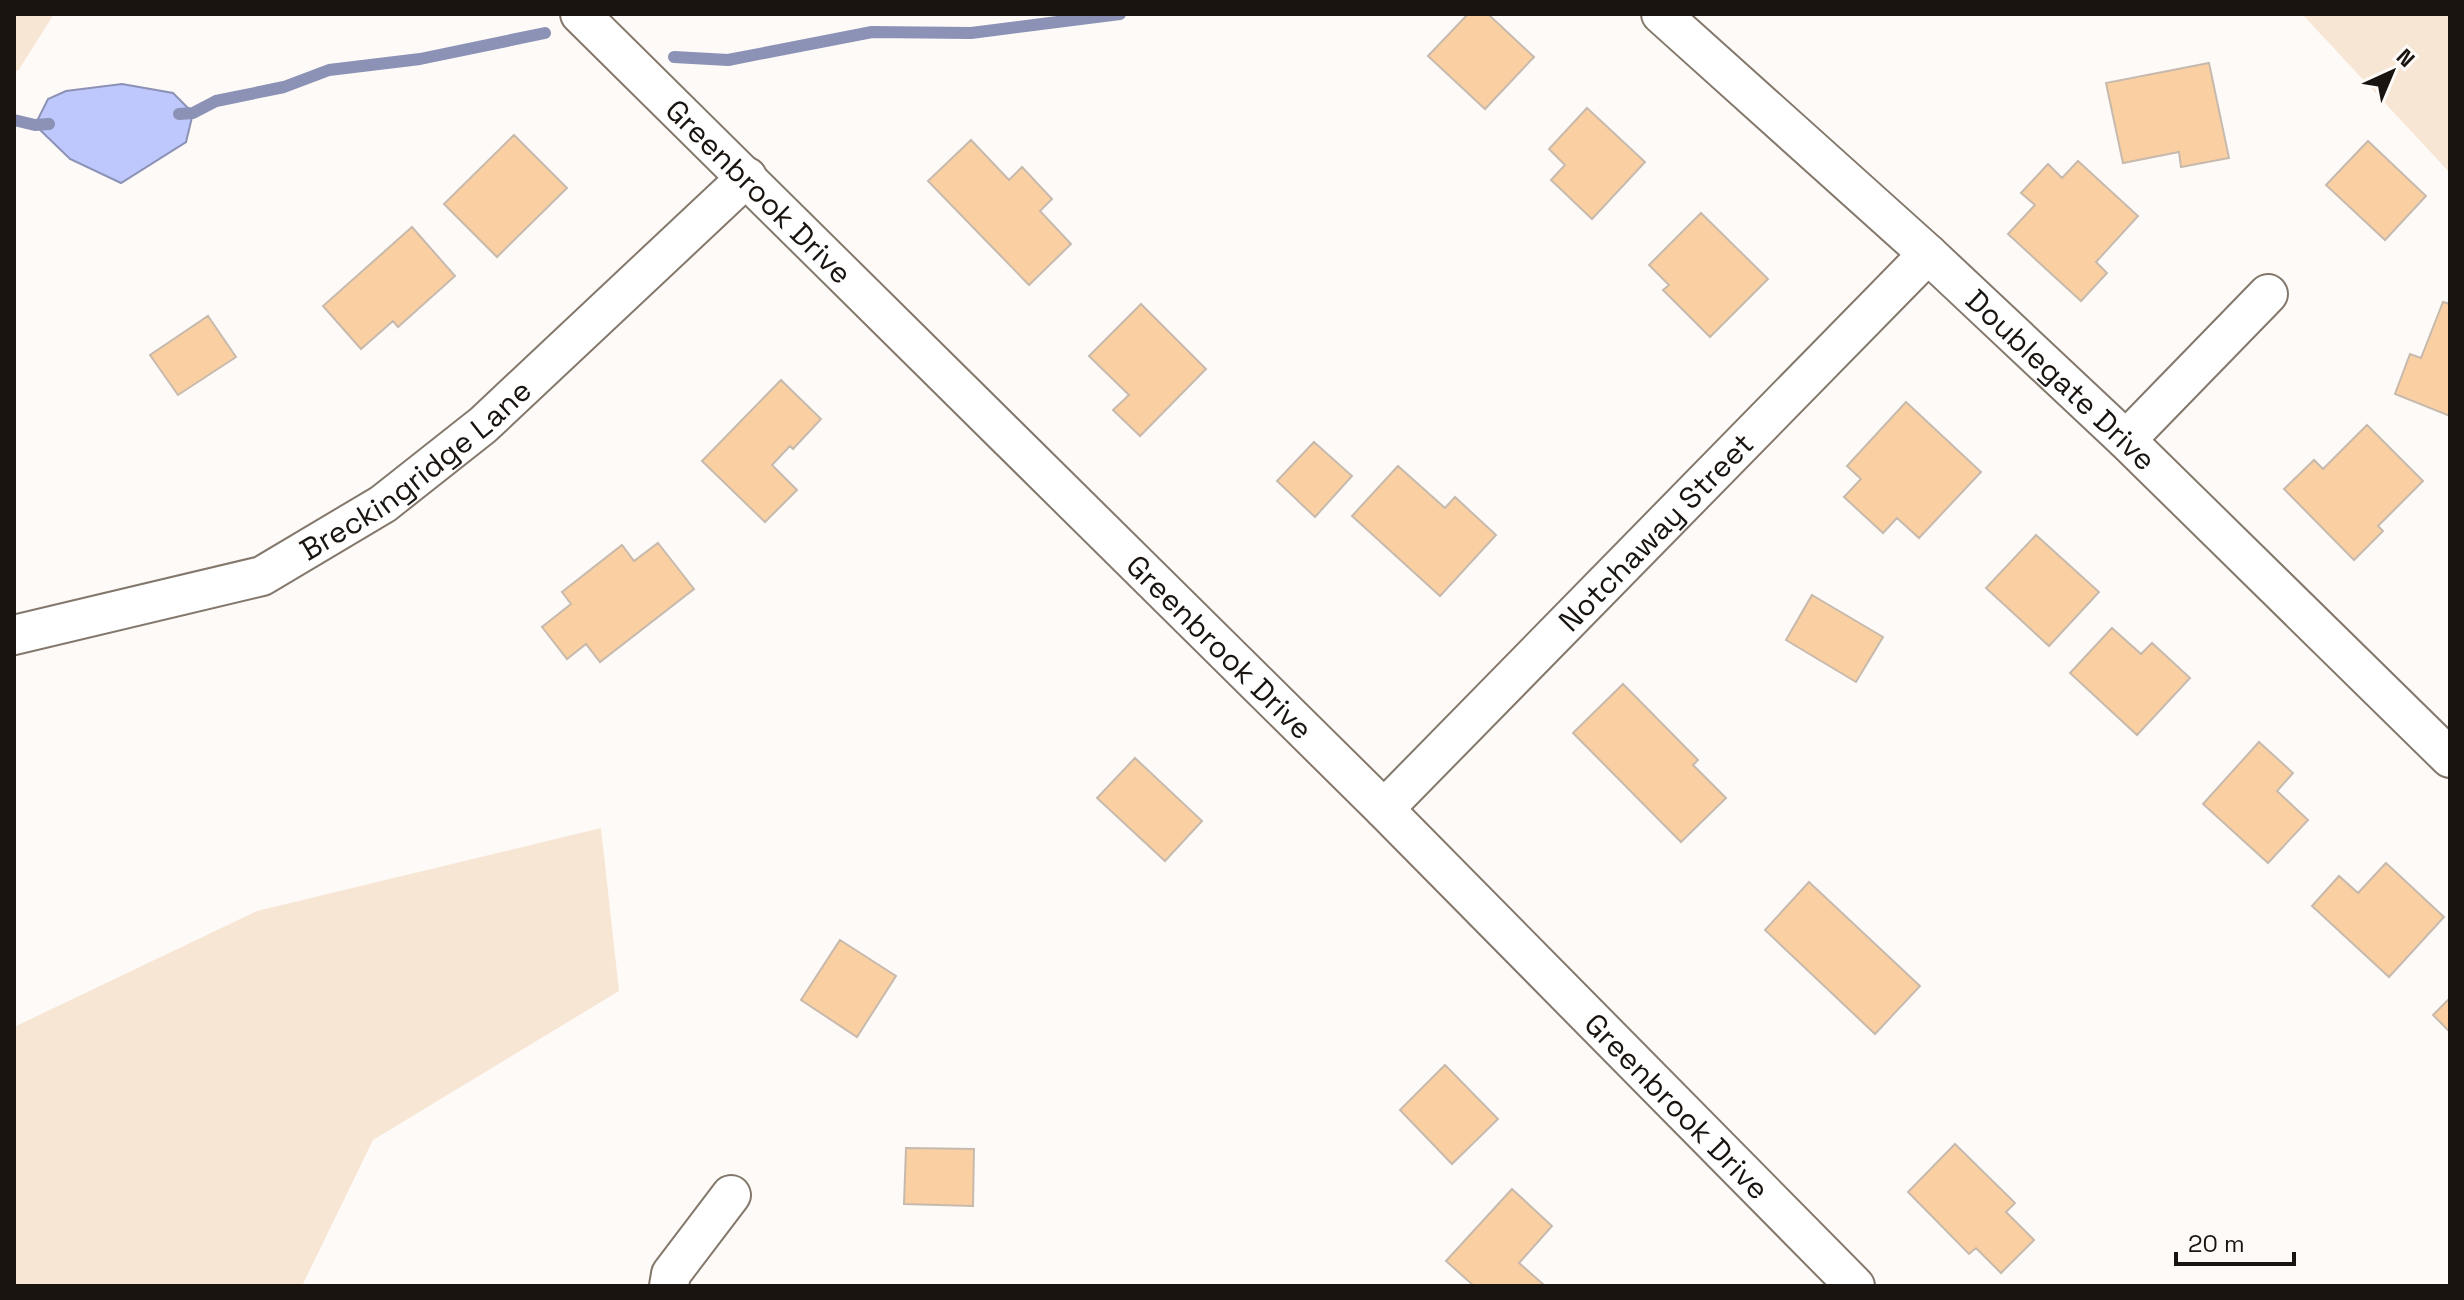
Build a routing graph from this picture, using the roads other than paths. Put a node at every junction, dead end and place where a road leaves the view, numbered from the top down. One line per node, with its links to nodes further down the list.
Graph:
1 (580, 14): 3 (street, Greenbrook Drive)
2 (1661, 14): 4 (street, Doublegate Drive)
3 (747, 177): 7 (street, Breckingridge Lane); 9 (street, Greenbrook Drive)
4 (1928, 254): 6 (street, Doublegate Drive); 9 (street, Notchaway Street)
5 (2268, 294): 6 (street)
6 (2126, 440): 8 (street, Doublegate Drive)
7 (14, 635)
8 (2450, 758)
9 (1384, 809): 12 (street, Greenbrook Drive)
10 (731, 1195): 11 (street)
11 (669, 1286)
12 (1855, 1286)

